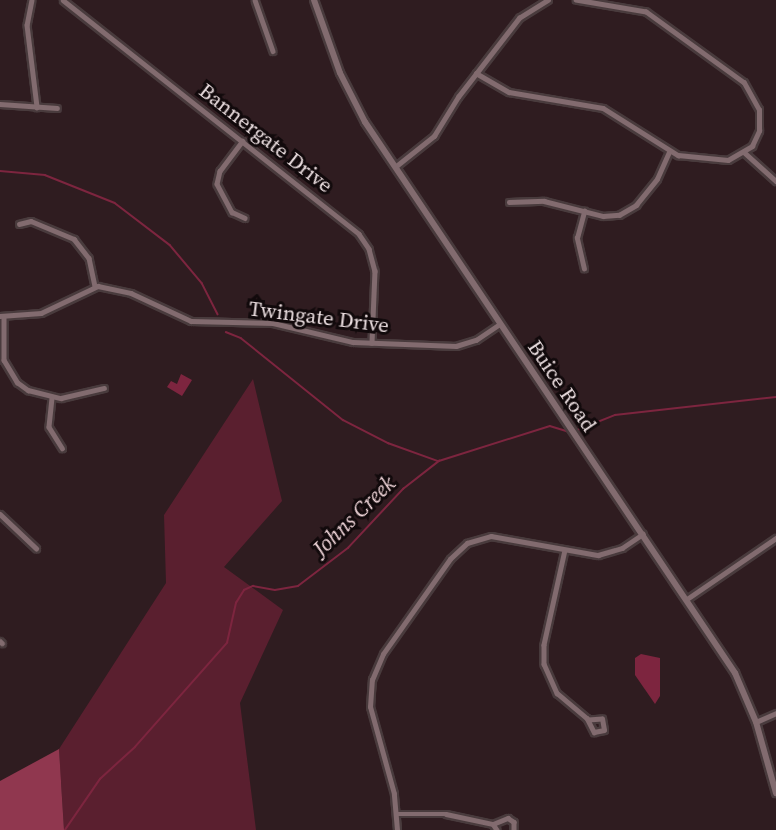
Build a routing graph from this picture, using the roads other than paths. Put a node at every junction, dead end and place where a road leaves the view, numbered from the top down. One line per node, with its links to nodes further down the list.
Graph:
1 (32, 0): 10 (street)
2 (63, 0): 12 (street, Bannergate Drive)
3 (255, 0): 7 (street)
4 (314, 0): 15 (street, Buice Road)
5 (548, 0): 8 (street)
6 (576, 0): 14 (street)
7 (273, 51)
8 (476, 73): 13 (street); 15 (street)
9 (0, 104): 10 (street)
10 (38, 106): 11 (street)
11 (57, 108)
12 (243, 141): 19 (street); 25 (street, Bannergate Drive)
13 (669, 152): 14 (street); 18 (street)
14 (745, 153): 16 (street)
15 (395, 167): 24 (street, Buice Road)
16 (776, 181)
17 (509, 202): 18 (street)
18 (584, 211): 21 (street)
19 (245, 218)
20 (19, 224): 22 (street)
21 (584, 269)
22 (95, 286): 23 (street); 25 (street, Twingate Drive)
23 (2, 317): 27 (street)
24 (500, 324): 25 (street, Twingate Drive); 30 (street, Buice Road)
25 (372, 343)
26 (104, 388): 27 (street)
27 (52, 398): 28 (street)
28 (62, 448)
29 (0, 514): 32 (street)
30 (643, 534): 33 (street); 34 (street, Buice Road)
31 (776, 538): 34 (street)
32 (36, 548)
33 (565, 550): 36 (street); 39 (street)
34 (687, 599): 37 (street, Buice Road)
35 (776, 713): 37 (street)
36 (589, 720)
37 (756, 722): 38 (street, Buice Road)
38 (776, 793)
39 (398, 814): 40 (street); 41 (street)
40 (493, 824): 42 (street); 43 (street)
41 (398, 830)
42 (497, 830)
43 (514, 830)

